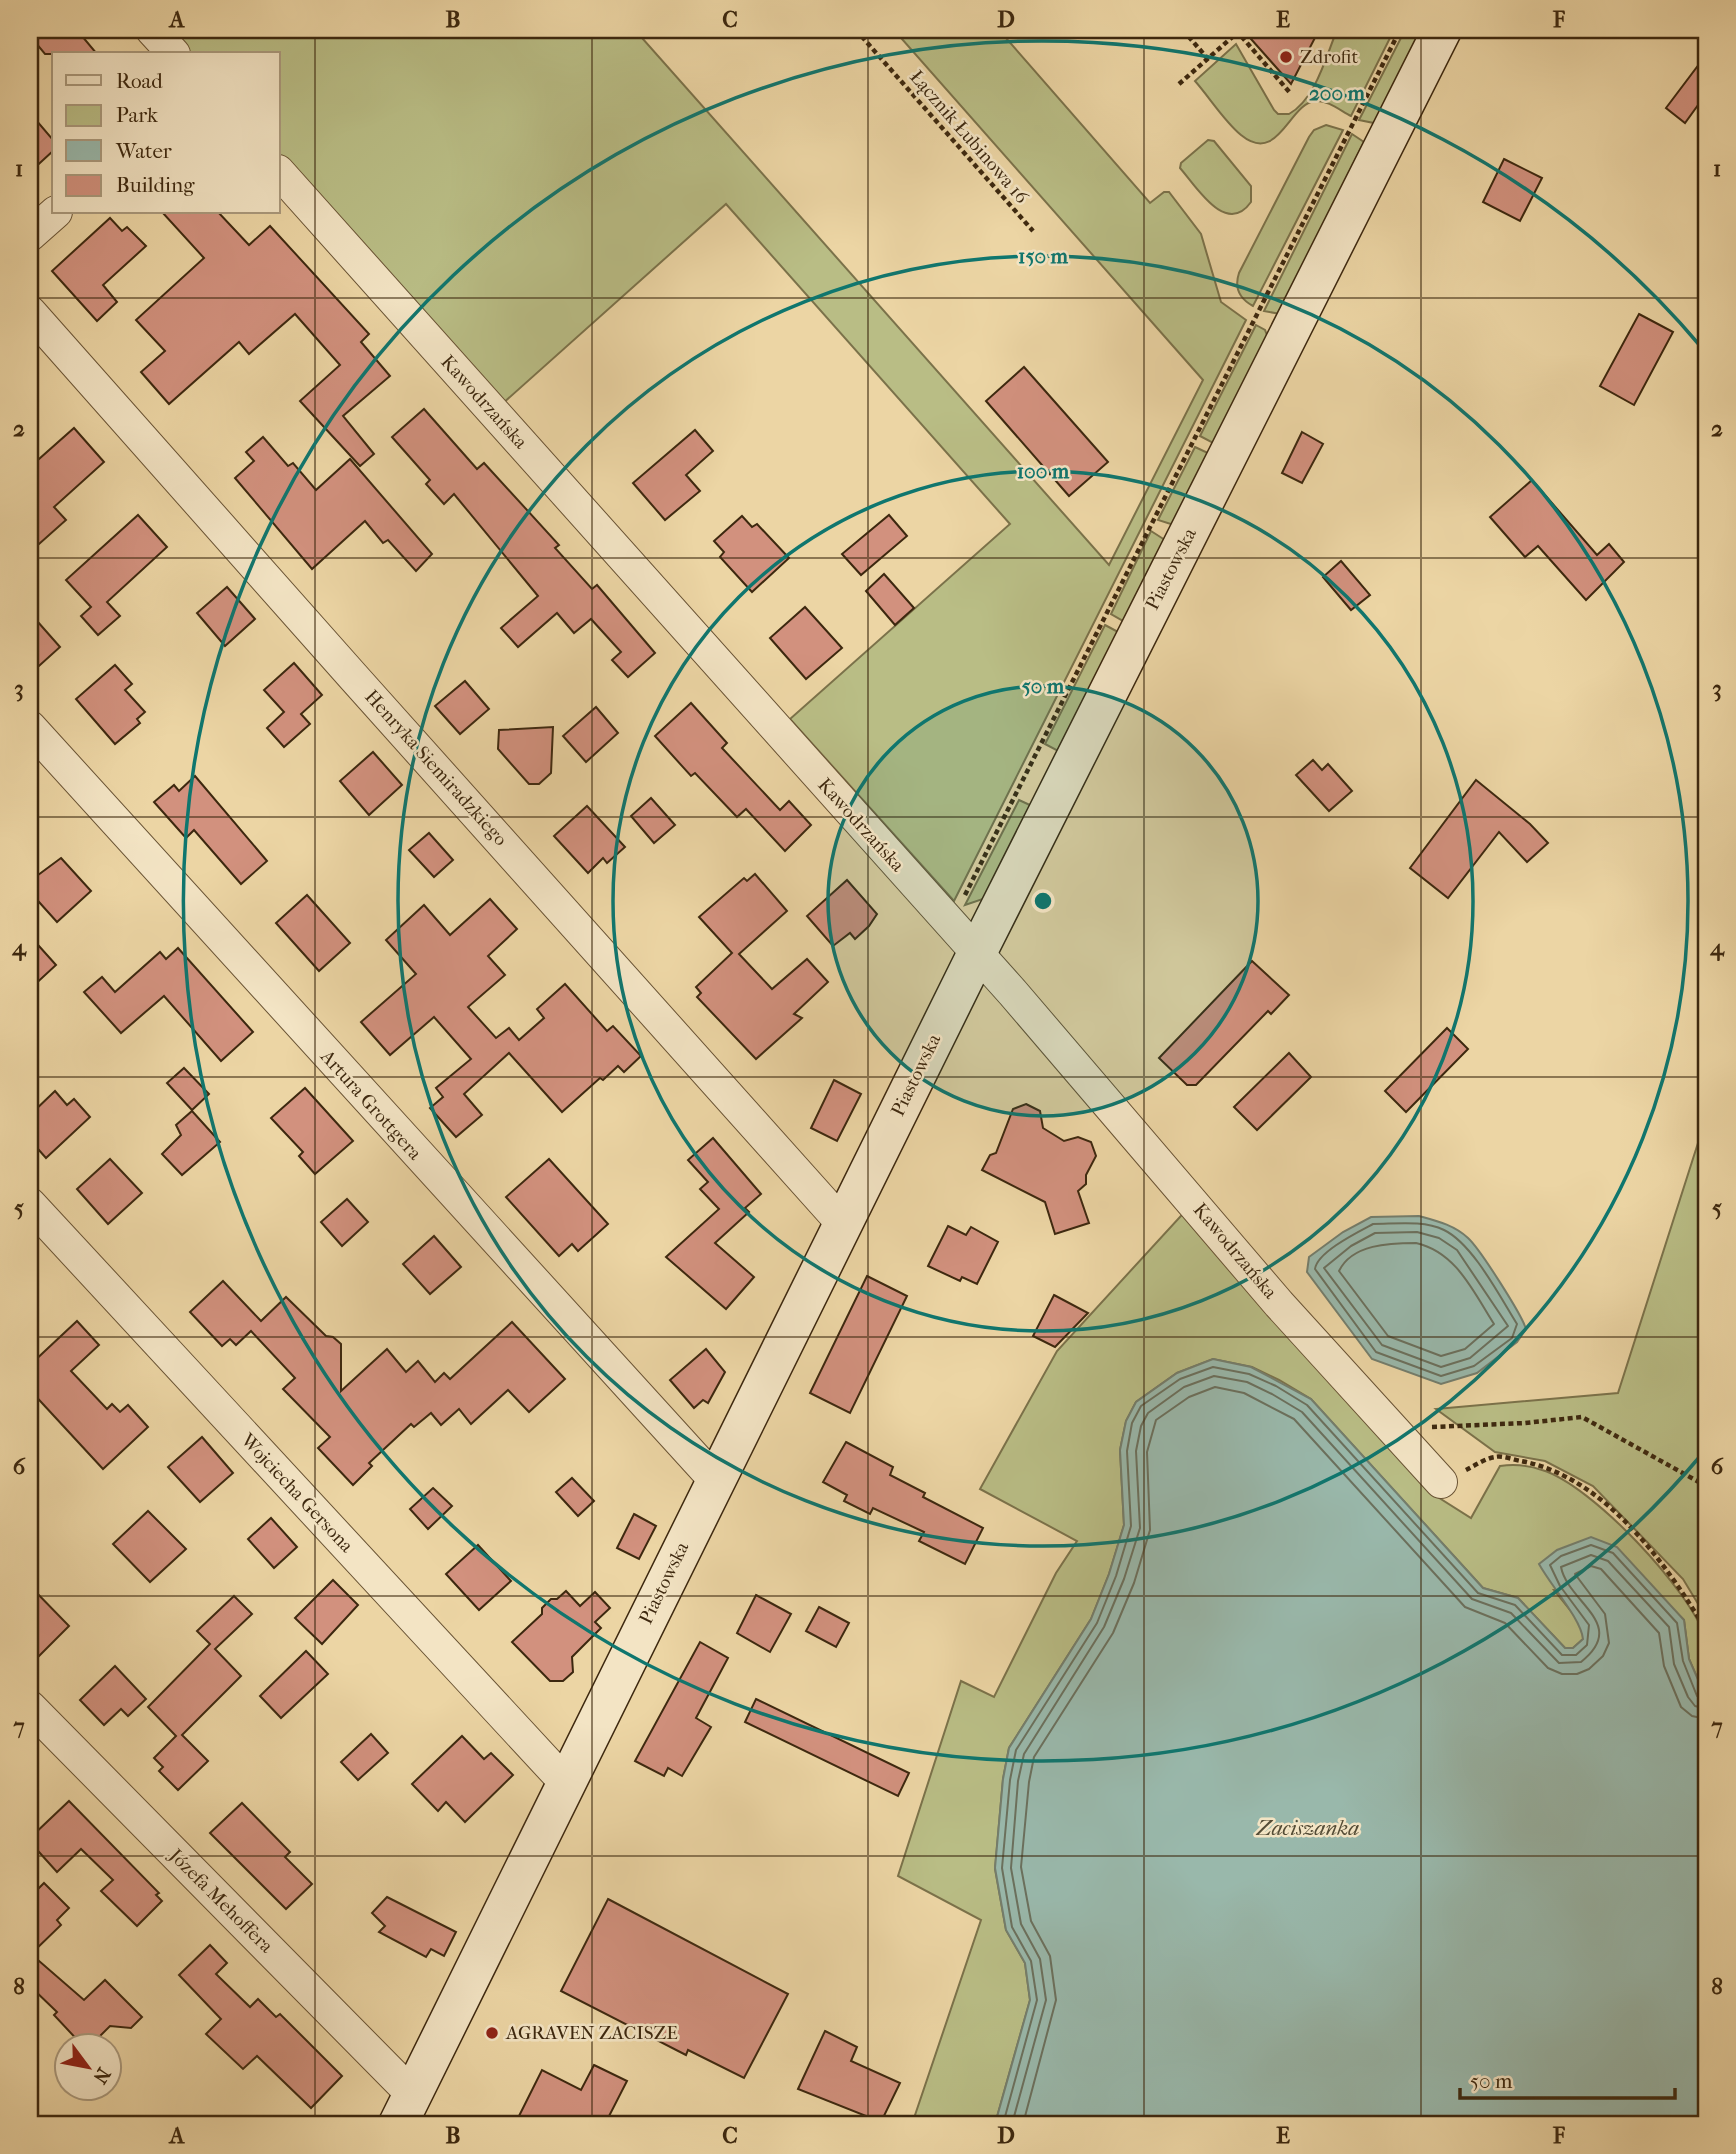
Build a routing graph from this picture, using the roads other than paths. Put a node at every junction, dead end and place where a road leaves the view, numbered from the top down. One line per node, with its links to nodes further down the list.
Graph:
1 (152, 30): 3 (street)
2 (1442, 30): 9 (street, Piastowska)
3 (172, 52)
4 (280, 173): 9 (street, Kawodrzańska)
5 (54, 214): 6 (street)
6 (30, 235)
7 (30, 312): 11 (street, Henryka Siemiradzkiego)
8 (30, 727): 12 (street, Artura Grottgera)
9 (976, 955): 11 (street, Piastowska); 13 (street, Kawodrzańska)
10 (30, 1204): 15 (street, Wojciecha Gersona)
11 (843, 1223): 12 (street, Piastowska)
12 (715, 1480): 15 (street, Piastowska)
13 (1441, 1482)
14 (30, 1707): 16 (street, Józefa Mehoffera)
15 (565, 1782): 16 (street, Piastowska)
16 (405, 2109)

